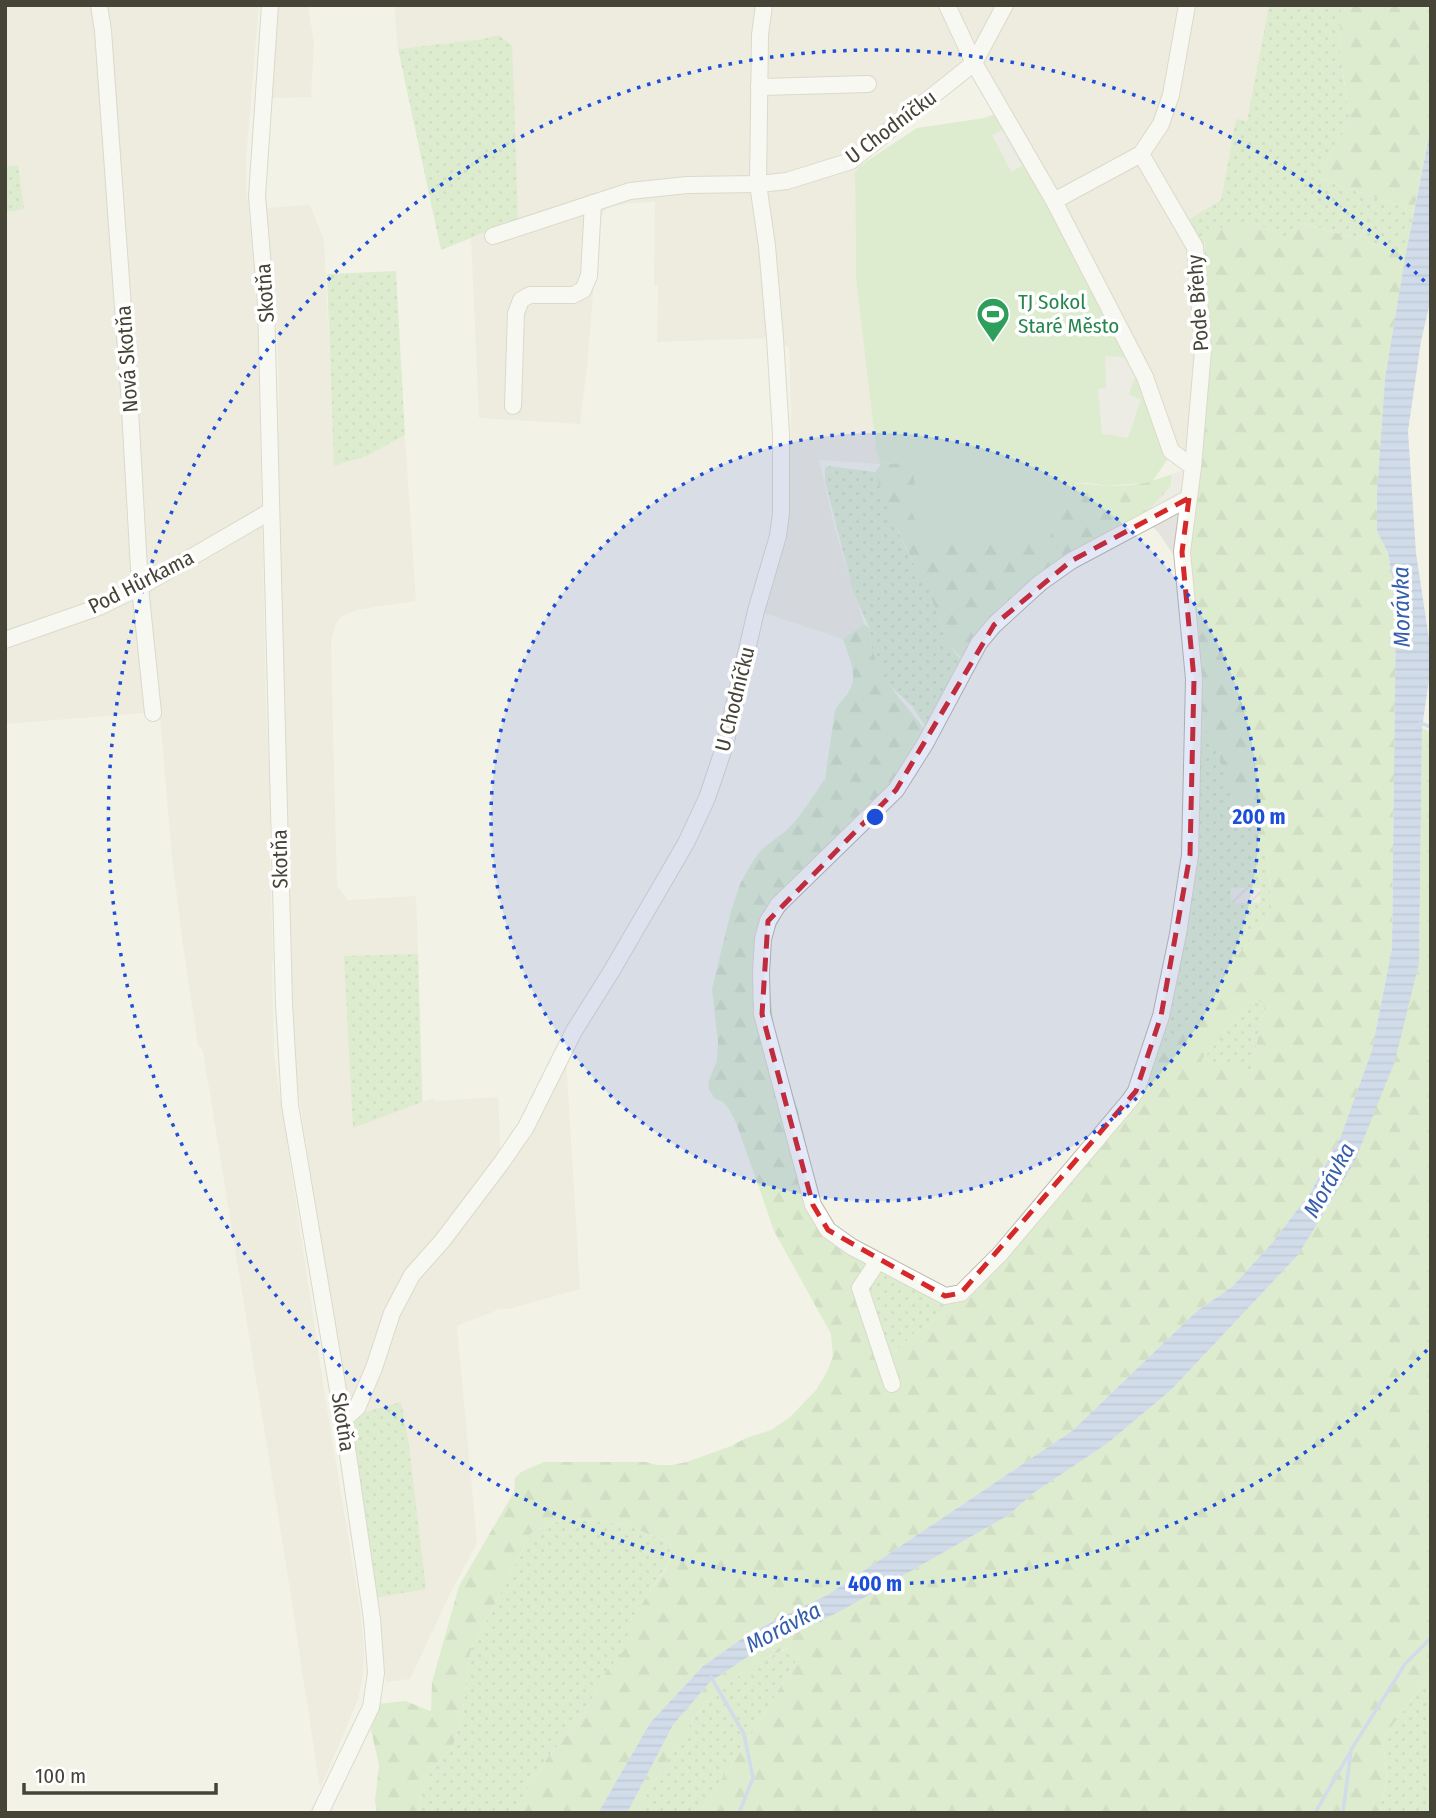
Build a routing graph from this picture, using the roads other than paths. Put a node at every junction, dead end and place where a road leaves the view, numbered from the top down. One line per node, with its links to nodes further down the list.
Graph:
1 (99, 5): 19 (street, Nová Skotňa)
2 (270, 5): 18 (street, Skotňa)
3 (764, 5): 9 (street, U Chodníčku)
4 (947, 5): 7 (street)
5 (1006, 5): 7 (street)
6 (1188, 5): 10 (street)
7 (974, 63): 11 (street, U Chodníčku); 12 (street)
8 (868, 84): 9 (street)
9 (759, 87): 11 (street, U Chodníčku)
10 (1141, 154): 12 (street); 16 (street, Pode Břehy)
11 (758, 184): 13 (street, U Chodníčku); 24 (street, U Chodníčku)
12 (1054, 201): 16 (street)
13 (593, 203): 14 (street, U Chodníčku); 15 (street)
14 (493, 236)
15 (513, 406)
16 (1193, 467): 17 (street, Pode Břehy)
17 (1189, 498): 22 (street, Pode Břehy); 22 (street, Pode Břehy)
18 (271, 510): 19 (street, Pod Hůrkama); 24 (street, Skotňa)
19 (139, 587): 20 (street, Pod Hůrkama); 21 (street, Nová Skotňa)
20 (5, 640)
21 (153, 713)
22 (878, 1261): 23 (street)
23 (892, 1384)
24 (343, 1420): 25 (street, Skotňa)
25 (320, 1813)

